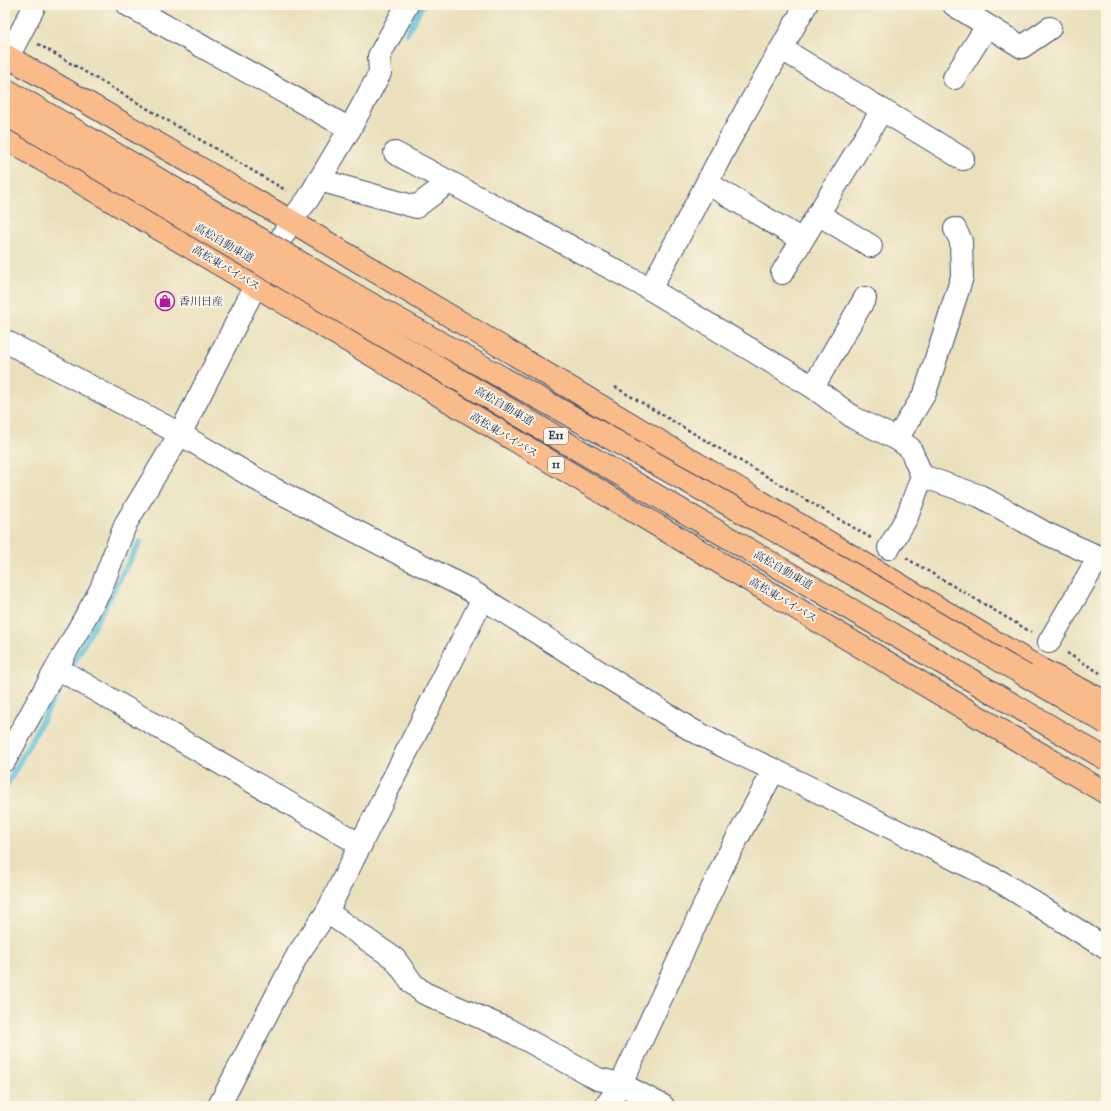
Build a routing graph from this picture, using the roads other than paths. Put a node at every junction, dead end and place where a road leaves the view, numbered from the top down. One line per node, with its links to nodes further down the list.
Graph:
1 (35, 5): 9 (street)
2 (128, 5): 14 (street)
3 (806, 5): 8 (street)
4 (954, 5): 6 (street)
5 (402, 7): 14 (street)
6 (987, 26): 7 (street); 10 (street)
7 (1050, 28)
8 (782, 48): 12 (street); 20 (street)
9 (7, 56): 22 (highway)
10 (954, 78)
11 (5, 89): 37 (highway, 高松自動車道 / E11, bridge)
12 (882, 110): 17 (street); 21 (street)
13 (5, 114): 44 (highway, 高松自動車道 / E11, bridge)
14 (350, 128): 18 (street)
15 (5, 138): 27 (highway, 高松東バイパス / 11)
16 (395, 153): 19 (street)
17 (963, 159)
18 (319, 180): 19 (street); 22 (street)
19 (449, 182): 28 (street)
20 (707, 183): 24 (street); 28 (street)
21 (818, 214): 24 (street); 25 (street)
22 (291, 221): 27 (street); 42 (highway)
23 (955, 229): 33 (street)
24 (802, 240): 26 (street)
25 (871, 246)
26 (782, 273)
27 (256, 286): 32 (street); 47 (highway, 高松東バイパス / 11)
28 (650, 290): 31 (street)
29 (865, 298): 31 (street)
30 (5, 341): 32 (street)
31 (813, 387): 33 (street)
32 (180, 434): 38 (street); 40 (street)
33 (897, 439): 34 (street)
34 (922, 476): 35 (street); 36 (street)
35 (889, 548)
36 (1104, 558): 39 (street)
37 (862, 580): 41 (highway, bridge); 43 (highway, 高松自動車道 / E11, bridge)
38 (483, 598): 46 (street); 48 (street)
39 (1049, 642)
40 (57, 668): 45 (street); 48 (street)
41 (1106, 702)
42 (1106, 708)
43 (1106, 723)
44 (1106, 759)
45 (5, 760)
46 (774, 770): 50 (street); 51 (street)
47 (1106, 793)
48 (360, 845): 49 (street)
49 (327, 912): 51 (street); 52 (street)
50 (1106, 948)
51 (621, 1084): 53 (street); 54 (street)
52 (219, 1106)
53 (606, 1106)
54 (663, 1106)

